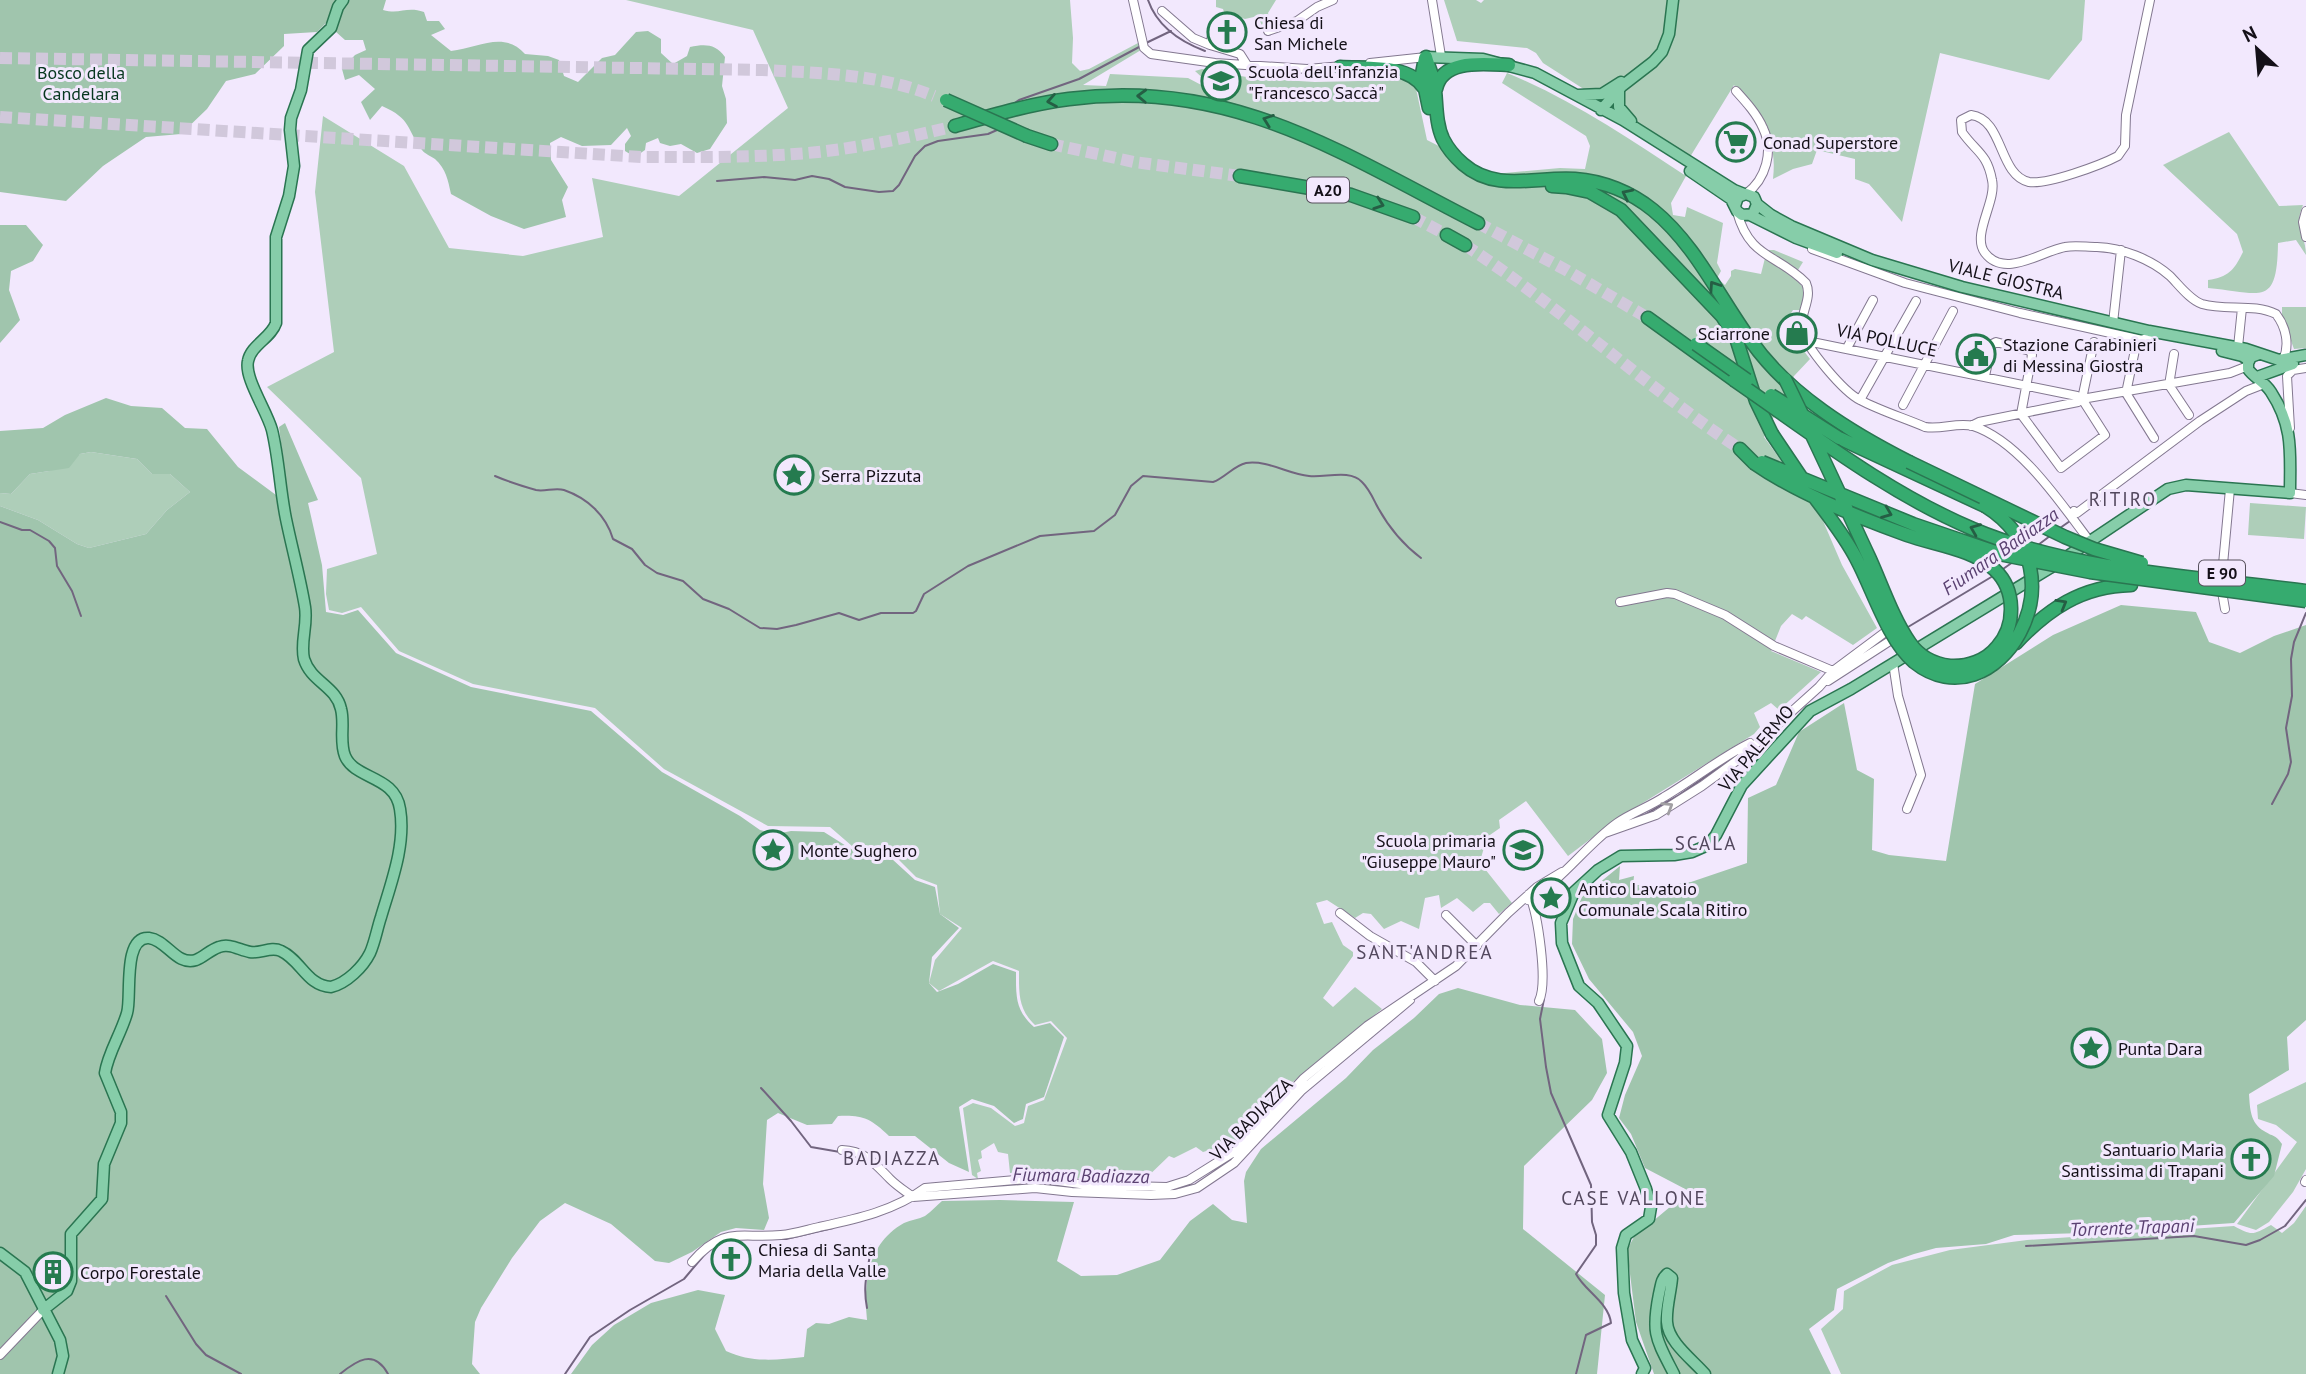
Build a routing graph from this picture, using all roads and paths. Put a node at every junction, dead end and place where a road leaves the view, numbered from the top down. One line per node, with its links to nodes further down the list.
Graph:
1 (343, 0): 99 (main road)
2 (1133, 0): 11 (street, VIALE GIOSTRA)
3 (1333, 0): 8 (street)
4 (1432, 0): 9 (street)
5 (1674, 0): 14 (main road)
6 (2150, 0): 33 (street)
7 (1162, 11): 11 (street)
8 (1268, 31)
9 (1441, 56): 10 (main road, VIALE GIOSTRA); 12 (main road, VIALE GIOSTRA)
10 (1426, 57): 13 (street, VIALE GIOSTRA); 16 (highway)
11 (1247, 65): 13 (street, VIALE GIOSTRA)
12 (1509, 65): 16 (highway); 17 (main road, VIALE GIOSTRA)
13 (1340, 67): 16 (highway)
14 (1614, 90): 17 (main road); 19 (main road); 21 (main road)
15 (1736, 91): 25 (street)
16 (1431, 94): 24 (highway)
17 (1574, 94): 19 (main road, VIALE GIOSTRA)
18 (940, 98): 22 (highway, bridge)
19 (1601, 110): 21 (main road, VIALE GIOSTRA); 27 (main road, VIALE GIOSTRA)
20 (955, 126): 29 (highway, A20, one-way to 20)
21 (1649, 137): 25 (main road, VIALE GIOSTRA)
22 (1051, 144)
23 (1240, 176): 28 (highway, A20, one-way to 28)
24 (1534, 185): 56 (highway, one-way to 24); 82 (highway, bridge)
25 (1751, 198): 27 (main road); 27 (main road); 39 (main road, VIALE GIOSTRA)
26 (2306, 211): 31 (street)
27 (1742, 212): 40 (street); 54 (main road, VIALE GIOSTRA)
28 (1413, 217)
29 (1478, 223)
30 (1447, 235): 32 (highway)
31 (2306, 237)
32 (1465, 246)
33 (2121, 250): 36 (street); 39 (street)
34 (1873, 300): 43 (street)
35 (1916, 301): 48 (street)
36 (2242, 308): 42 (street); 50 (street)
37 (1953, 311): 52 (street)
38 (1651, 320): 44 (highway)
39 (2113, 323): 42 (main road, VIALE GIOSTRA)
40 (1807, 341): 43 (street, VIA POLLUCE); 61 (street)
41 (2094, 342): 60 (street)
42 (2238, 347): 49 (main road, VIALE GIOSTRA)
43 (1847, 348): 48 (street, VIA POLLUCE)
44 (1697, 349): 76 (highway, one-way to 44, bridge); 82 (highway, bridge)
45 (2135, 350): 59 (street)
46 (2174, 354): 58 (street)
47 (2306, 355): 50 (main road, VIALE GIOSTRA)
48 (1885, 356): 52 (street, VIA POLLUCE); 61 (street)
49 (2263, 356): 50 (main road, VIALE GIOSTRA); 54 (main road); 54 (main road)
50 (2283, 360)
51 (2306, 362): 54 (main road)
52 (1925, 364): 55 (street, VIA POLLUCE); 62 (street)
53 (2306, 368): 66 (street)
54 (2261, 375): 58 (street); 66 (main road); 73 (street)
55 (1985, 376): 57 (street, VIA POLLUCE); 57 (street)
56 (1785, 379): 69 (highway, bridge); 75 (highway, E 90, bridge)
57 (2026, 385): 60 (street, VIA POLLUCE); 63 (street)
58 (2169, 385): 59 (street); 64 (street)
59 (2126, 393): 60 (street); 67 (street)
60 (2082, 399): 63 (street); 63 (street)
61 (1860, 400): 65 (street)
62 (1903, 405)
63 (2021, 414): 65 (street)
64 (2189, 415)
65 (1971, 426): 73 (street)
66 (2291, 436): 71 (main road)
67 (2154, 438)
68 (1740, 449): 69 (highway)
69 (1755, 461): 77 (highway, one-way to 77, bridge)
70 (2230, 489): 71 (main road, VIA PALERMO); 74 (main road, VIA PALERMO); 80 (street)
71 (2290, 493): 72 (street, VIA PALERMO)
72 (2306, 495)
73 (2071, 512): 74 (street)
74 (2091, 543): 83 (main road, VIA PALERMO)
75 (2306, 583)
76 (2306, 591)
77 (2306, 601)
78 (1620, 602): 85 (street)
79 (2306, 608): 82 (highway, one-way to 79, bridge)
80 (2225, 609)
81 (1897, 633): 83 (street); 85 (street); 86 (street)
82 (2010, 649)
83 (1910, 652): 84 (main road, VIA PALERMO)
84 (1890, 665): 87 (main road, VIA PALERMO); 88 (street)
85 (1833, 671): 86 (street)
86 (1819, 687): 87 (street)
87 (1803, 709): 89 (street, VIA BADIAZZA); 102 (main road, VIA PALERMO)
88 (1907, 809)
89 (1530, 896): 92 (street, VIA BADIAZZA); 94 (street)
90 (1340, 913): 93 (street)
91 (1446, 915): 92 (street)
92 (1477, 946): 93 (street, VIA BADIAZZA)
93 (1435, 981): 96 (street, VIA BADIAZZA)
94 (1539, 1001)
95 (842, 1150): 96 (street)
96 (913, 1197): 98 (street, VIA BADIAZZA)
97 (0, 1253): 99 (main road)
98 (692, 1262)
99 (43, 1310): 100 (street); 101 (main road)
100 (0, 1355)
101 (58, 1374)
102 (1642, 1374)
103 (1674, 1374): 104 (main road)
104 (1705, 1374)

